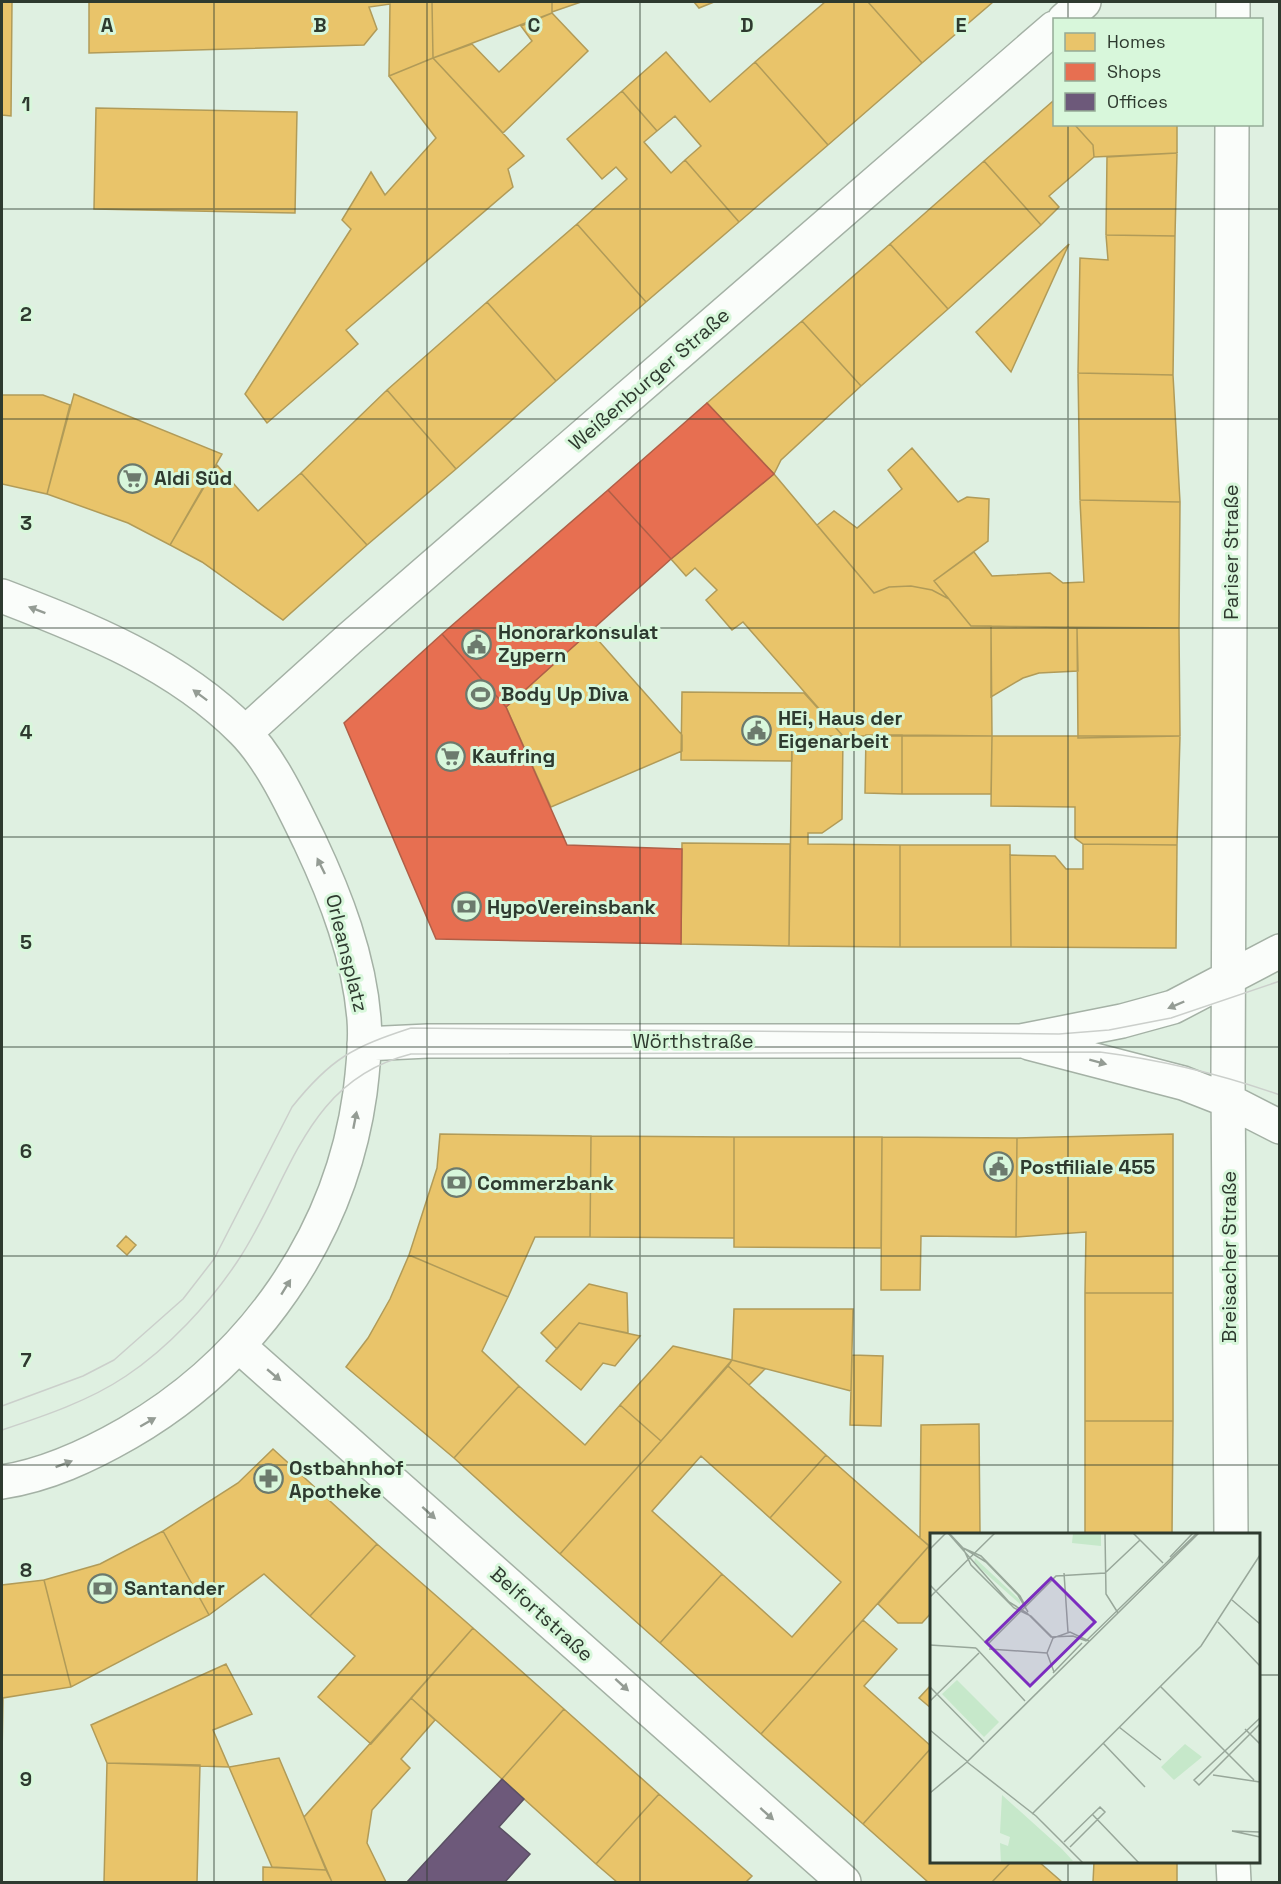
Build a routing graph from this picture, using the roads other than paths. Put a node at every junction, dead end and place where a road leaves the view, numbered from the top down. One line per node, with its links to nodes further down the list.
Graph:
1 (1084, 2): 3 (street)
2 (1233, 2): 4 (street)
3 (1066, 18)
4 (1233, 18)
5 (1053, 29): 8 (street, Weißenburger Straße)
6 (1232, 126): 10 (street, Pariser Straße)
7 (2, 596): 8 (street, Orleansplatz, one-way to 7)
8 (245, 733): 12 (street, Orleansplatz, one-way to 8)
9 (1280, 951): 10 (street, Wörthstraße)
10 (1229, 980): 11 (street, Wörthstraße, one-way to 11); 13 (street, Breisacher Straße)
11 (1021, 1041): 12 (street, Wörthstraße); 13 (street, Wörthstraße, one-way to 13)
12 (364, 1044): 15 (street, Orleansplatz, one-way to 12)
13 (1228, 1101): 14 (street, Wörthstraße); 17 (street, Breisacher Straße)
14 (1280, 1127)
15 (240, 1347): 16 (street, Orleansplatz, one-way to 15); 19 (street, Belfortstraße, one-way to 19)
16 (2, 1482)
17 (1231, 1533)
18 (1233, 1863): 20 (street)
19 (844, 1882)
20 (1234, 1882)

